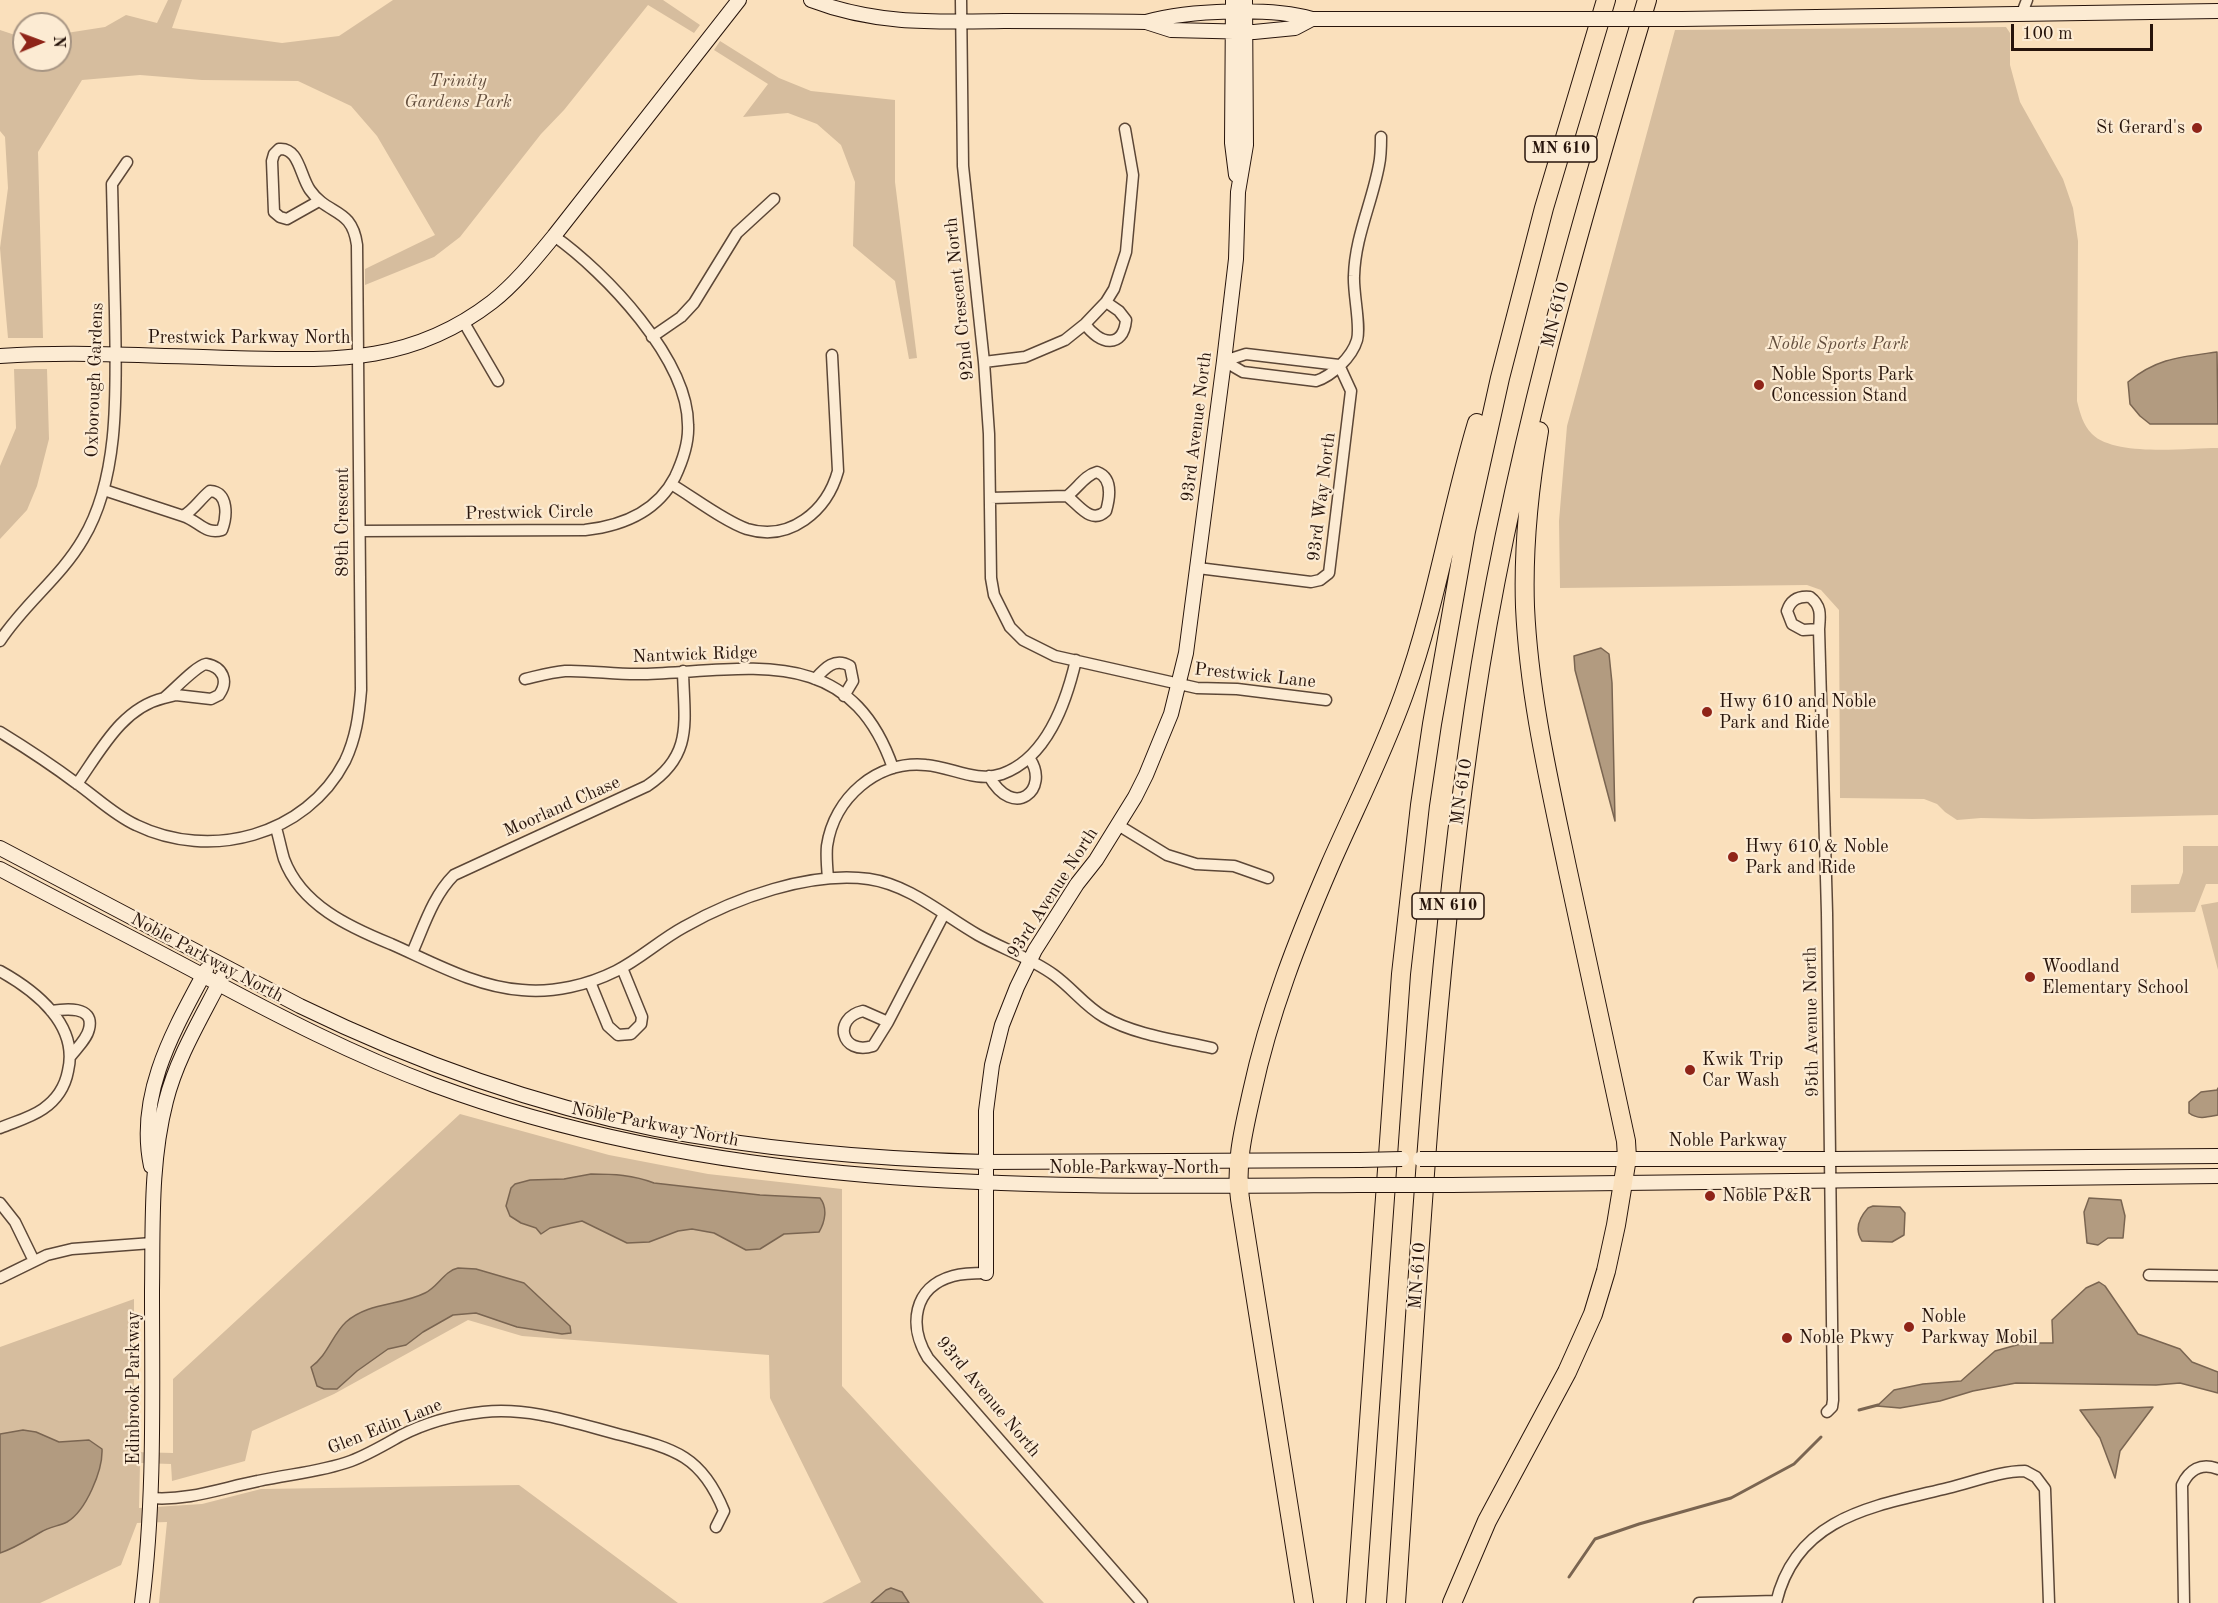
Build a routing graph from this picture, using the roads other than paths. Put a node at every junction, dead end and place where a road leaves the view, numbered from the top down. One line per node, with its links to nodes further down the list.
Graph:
1 (739, 0): 19 (street, Prestwick Parkway North)
2 (811, 0): 10 (street)
3 (961, 0): 10 (street, 92nd Crescent North)
4 (1606, 0): 20 (highway, MN 610)
5 (1647, 0): 18 (highway, MN-610 / MN 610)
6 (2022, 4): 8 (street); 9 (street, bridge)
7 (1239, 6): 9 (street); 11 (street); 12 (street, 93rd Avenue North)
8 (2218, 11)
9 (1312, 20): 12 (street)
10 (962, 22): 11 (street); 30 (street, 92nd Crescent North)
11 (1146, 22): 12 (street)
12 (1239, 32): 29 (street, 93rd Avenue North)
13 (1125, 129): 21 (street)
14 (1381, 137): 31 (street)
15 (127, 162): 26 (street, Oxborough Gardens)
16 (774, 199): 24 (street)
17 (319, 201): 17 (street, 89th Crescent); 28 (street, 89th Crescent)
18 (1582, 220): 78 (highway); 106 (highway, MN-610 / MN 610)
19 (554, 236): 22 (street, Prestwick Parkway North); 24 (street, Prestwick Circle)
20 (1519, 299): 80 (highway); 105 (highway, MN 610)
21 (1106, 302): 23 (street); 23 (street)
22 (463, 321): 28 (street, Prestwick Parkway North); 32 (street)
23 (1085, 324): 30 (street)
24 (652, 337): 33 (street, Prestwick Circle)
25 (0, 356): 26 (street, Prestwick Parkway North)
26 (116, 356): 28 (street, Prestwick Parkway North); 34 (street, Oxborough Gardens)
27 (832, 356): 33 (street)
28 (358, 357): 38 (street, 89th Crescent)
29 (1224, 361): 31 (street); 31 (street); 39 (street, 93rd Avenue North)
30 (984, 362): 36 (street, 92nd Crescent North)
31 (1339, 365): 39 (street, 93rd Way North)
32 (498, 381)
33 (671, 484): 38 (street, Prestwick Circle)
34 (104, 490): 37 (street); 42 (street, Oxborough Gardens)
35 (1067, 496): 35 (street); 36 (street)
36 (990, 498): 40 (street, 92nd Crescent North)
37 (183, 516)
38 (360, 531): 57 (street, 89th Crescent)
39 (1198, 568): 47 (street, 93rd Avenue North)
40 (994, 595): 43 (street, Prestwick Lane)
41 (1819, 629): 79 (street, 95th Avenue North)
42 (0, 641)
43 (1076, 660): 47 (street, Prestwick Lane); 52 (street)
44 (683, 671): 45 (street, Nantwick Ridge); 46 (street, Nantwick Ridge); 63 (street, Moorland Chase)
45 (525, 679)
46 (815, 679): 48 (street, Nantwick Ridge); 48 (street)
47 (1179, 684): 50 (street, Prestwick Lane); 56 (street, 93rd Avenue North)
48 (844, 696): 53 (street, Nantwick Ridge)
49 (164, 698): 49 (street); 55 (street)
50 (1326, 700)
51 (0, 732): 55 (street, 89th Crescent)
52 (1030, 759): 54 (street); 54 (street)
53 (893, 768): 54 (street); 60 (street)
54 (989, 776)
55 (77, 784): 57 (street, 89th Crescent)
56 (1118, 825): 61 (street); 65 (street, 93rd Avenue North)
57 (276, 828): 63 (street)
58 (0, 848): 64 (street, Noble Parkway North)
59 (0, 869): 69 (street, Noble Parkway North)
60 (828, 878): 62 (street); 67 (street)
61 (1268, 878)
62 (944, 914): 65 (street); 73 (street)
63 (412, 953): 70 (street)
64 (212, 960): 66 (street, Noble Parkway North); 69 (street, Edinbrook Parkway)
65 (1030, 960): 74 (street); 81 (street, 93rd Avenue North)
66 (227, 968): 71 (street, Edinbrook Parkway); 81 (street, Noble Parkway North)
67 (622, 968): 70 (street); 70 (street)
68 (0, 971): 72 (street)
69 (203, 976): 71 (street, Noble Parkway North); 82 (street, Edinbrook Parkway)
70 (590, 982)
71 (219, 985): 82 (street, Edinbrook Parkway); 85 (street, Noble Parkway North)
72 (51, 1011): 75 (street); 75 (street)
73 (888, 1022)
74 (1212, 1048)
75 (70, 1057): 76 (street)
76 (0, 1128)
77 (2218, 1156): 79 (street, Noble Parkway)
78 (1627, 1158): 79 (street, Noble Parkway); 80 (street, Noble Parkway, bridge); 86 (highway)
79 (1830, 1159): 84 (street, 95th Avenue North)
80 (1238, 1161): 81 (street, Noble Parkway North); 87 (highway)
81 (985, 1162): 85 (street, 93rd Avenue North)
82 (153, 1173): 89 (street, Edinbrook Parkway)
83 (2218, 1176): 84 (street)
84 (1830, 1179): 86 (street); 96 (street, 95th Avenue North)
85 (985, 1183): 87 (street, Noble Parkway North); 92 (street, 93rd Avenue North)
86 (1623, 1183): 87 (street, Noble Parkway North, bridge); 107 (highway)
87 (1238, 1186): 91 (highway)
88 (0, 1203): 90 (street)
89 (152, 1244): 90 (street); 98 (street, Edinbrook Parkway)
90 (34, 1261): 95 (street)
91 (1251, 1272): 103 (highway); 104 (highway)
92 (986, 1273): 102 (street, 93rd Avenue North)
93 (2149, 1275): 94 (street)
94 (2218, 1276)
95 (0, 1278)
96 (1827, 1412)
97 (2218, 1469): 110 (street)
98 (151, 1497): 99 (street, Glen Edin Lane); 101 (street, Edinbrook Parkway)
99 (716, 1527)
100 (1776, 1602): 108 (street); 109 (street)
101 (142, 1603)
102 (1142, 1603)
103 (1292, 1603)
104 (1304, 1603)
105 (1356, 1603)
106 (1396, 1603)
107 (1452, 1603)
108 (1699, 1603)
109 (2049, 1603)
110 (2184, 1603)

